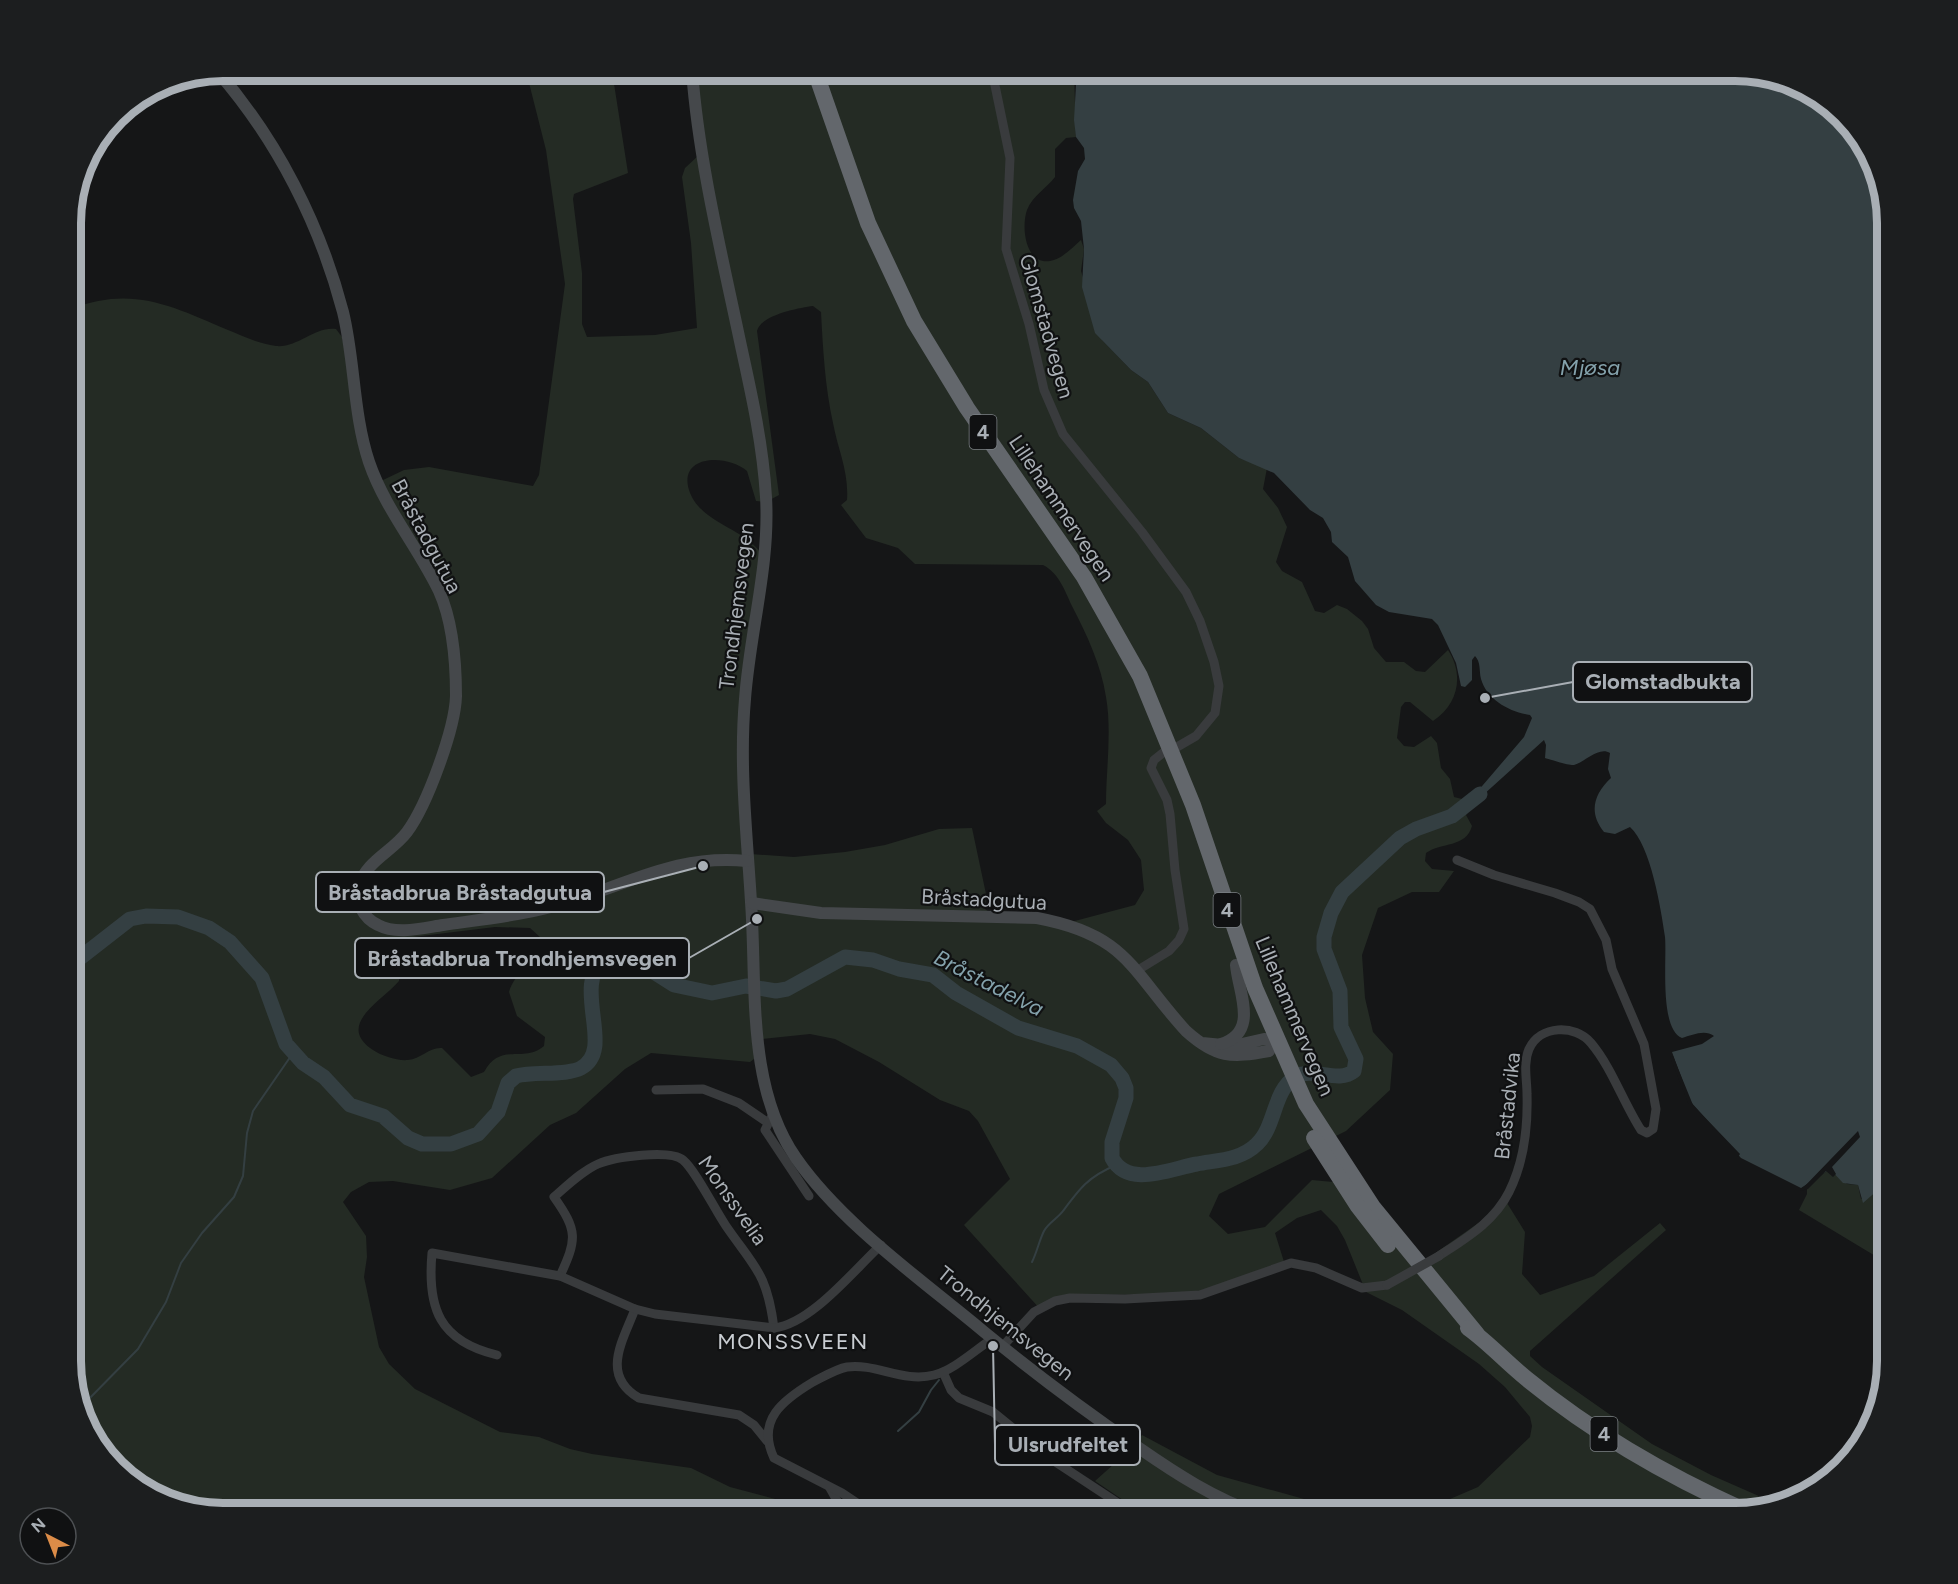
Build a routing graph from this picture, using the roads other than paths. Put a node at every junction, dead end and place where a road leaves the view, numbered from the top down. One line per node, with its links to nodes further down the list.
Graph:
1 (225, 81): 9 (main road, Bråstadgutua)
2 (694, 81): 9 (main road, Trondhjemsvegen)
3 (819, 81): 7 (highway, Lillehammervegen / 4)
4 (994, 81): 5 (street, Glomstadvegen)
5 (1178, 747)
6 (1164, 752): 12 (street)
7 (1181, 778): 11 (highway, Lillehammervegen / 4); 15 (highway, Lillehammervegen / 4)
8 (1457, 860): 24 (street, Bråstadvika, bridge)
9 (747, 861): 10 (main road, Trondhjemsvegen)
10 (752, 903): 12 (main road, Bråstadgutua); 17 (main road, Trondhjemsvegen)
11 (1236, 965): 14 (main road); 15 (highway, Lillehammervegen / 4)
12 (1138, 970): 13 (main road, Bråstadgutua)
13 (1202, 1043): 14 (main road); 15 (main road, Bråstadgutua)
14 (1220, 1044): 15 (main road)
15 (1274, 1051): 33 (highway, Lillehammervegen / 4)
16 (656, 1090): 17 (street)
17 (771, 1118): 18 (street, Trondhjemsvegen); 19 (main road, Trondhjemsvegen)
18 (808, 1196)
19 (880, 1245): 22 (street); 23 (main road, Trondhjemsvegen)
20 (560, 1276): 21 (street); 22 (street, Monssvelia); 25 (street)
21 (635, 1309): 22 (street); 27 (street)
22 (774, 1328)
23 (992, 1339): 24 (main road, Trondhjemsvegen); 26 (street)
24 (1002, 1347): 32 (main road, Trondhjemsvegen)
25 (497, 1355)
26 (943, 1372): 27 (street); 31 (street)
27 (767, 1441): 28 (street)
28 (828, 1486): 29 (street); 30 (street)
29 (840, 1503)
30 (855, 1503)
31 (1117, 1503)
32 (1234, 1503)
33 (1729, 1503)

